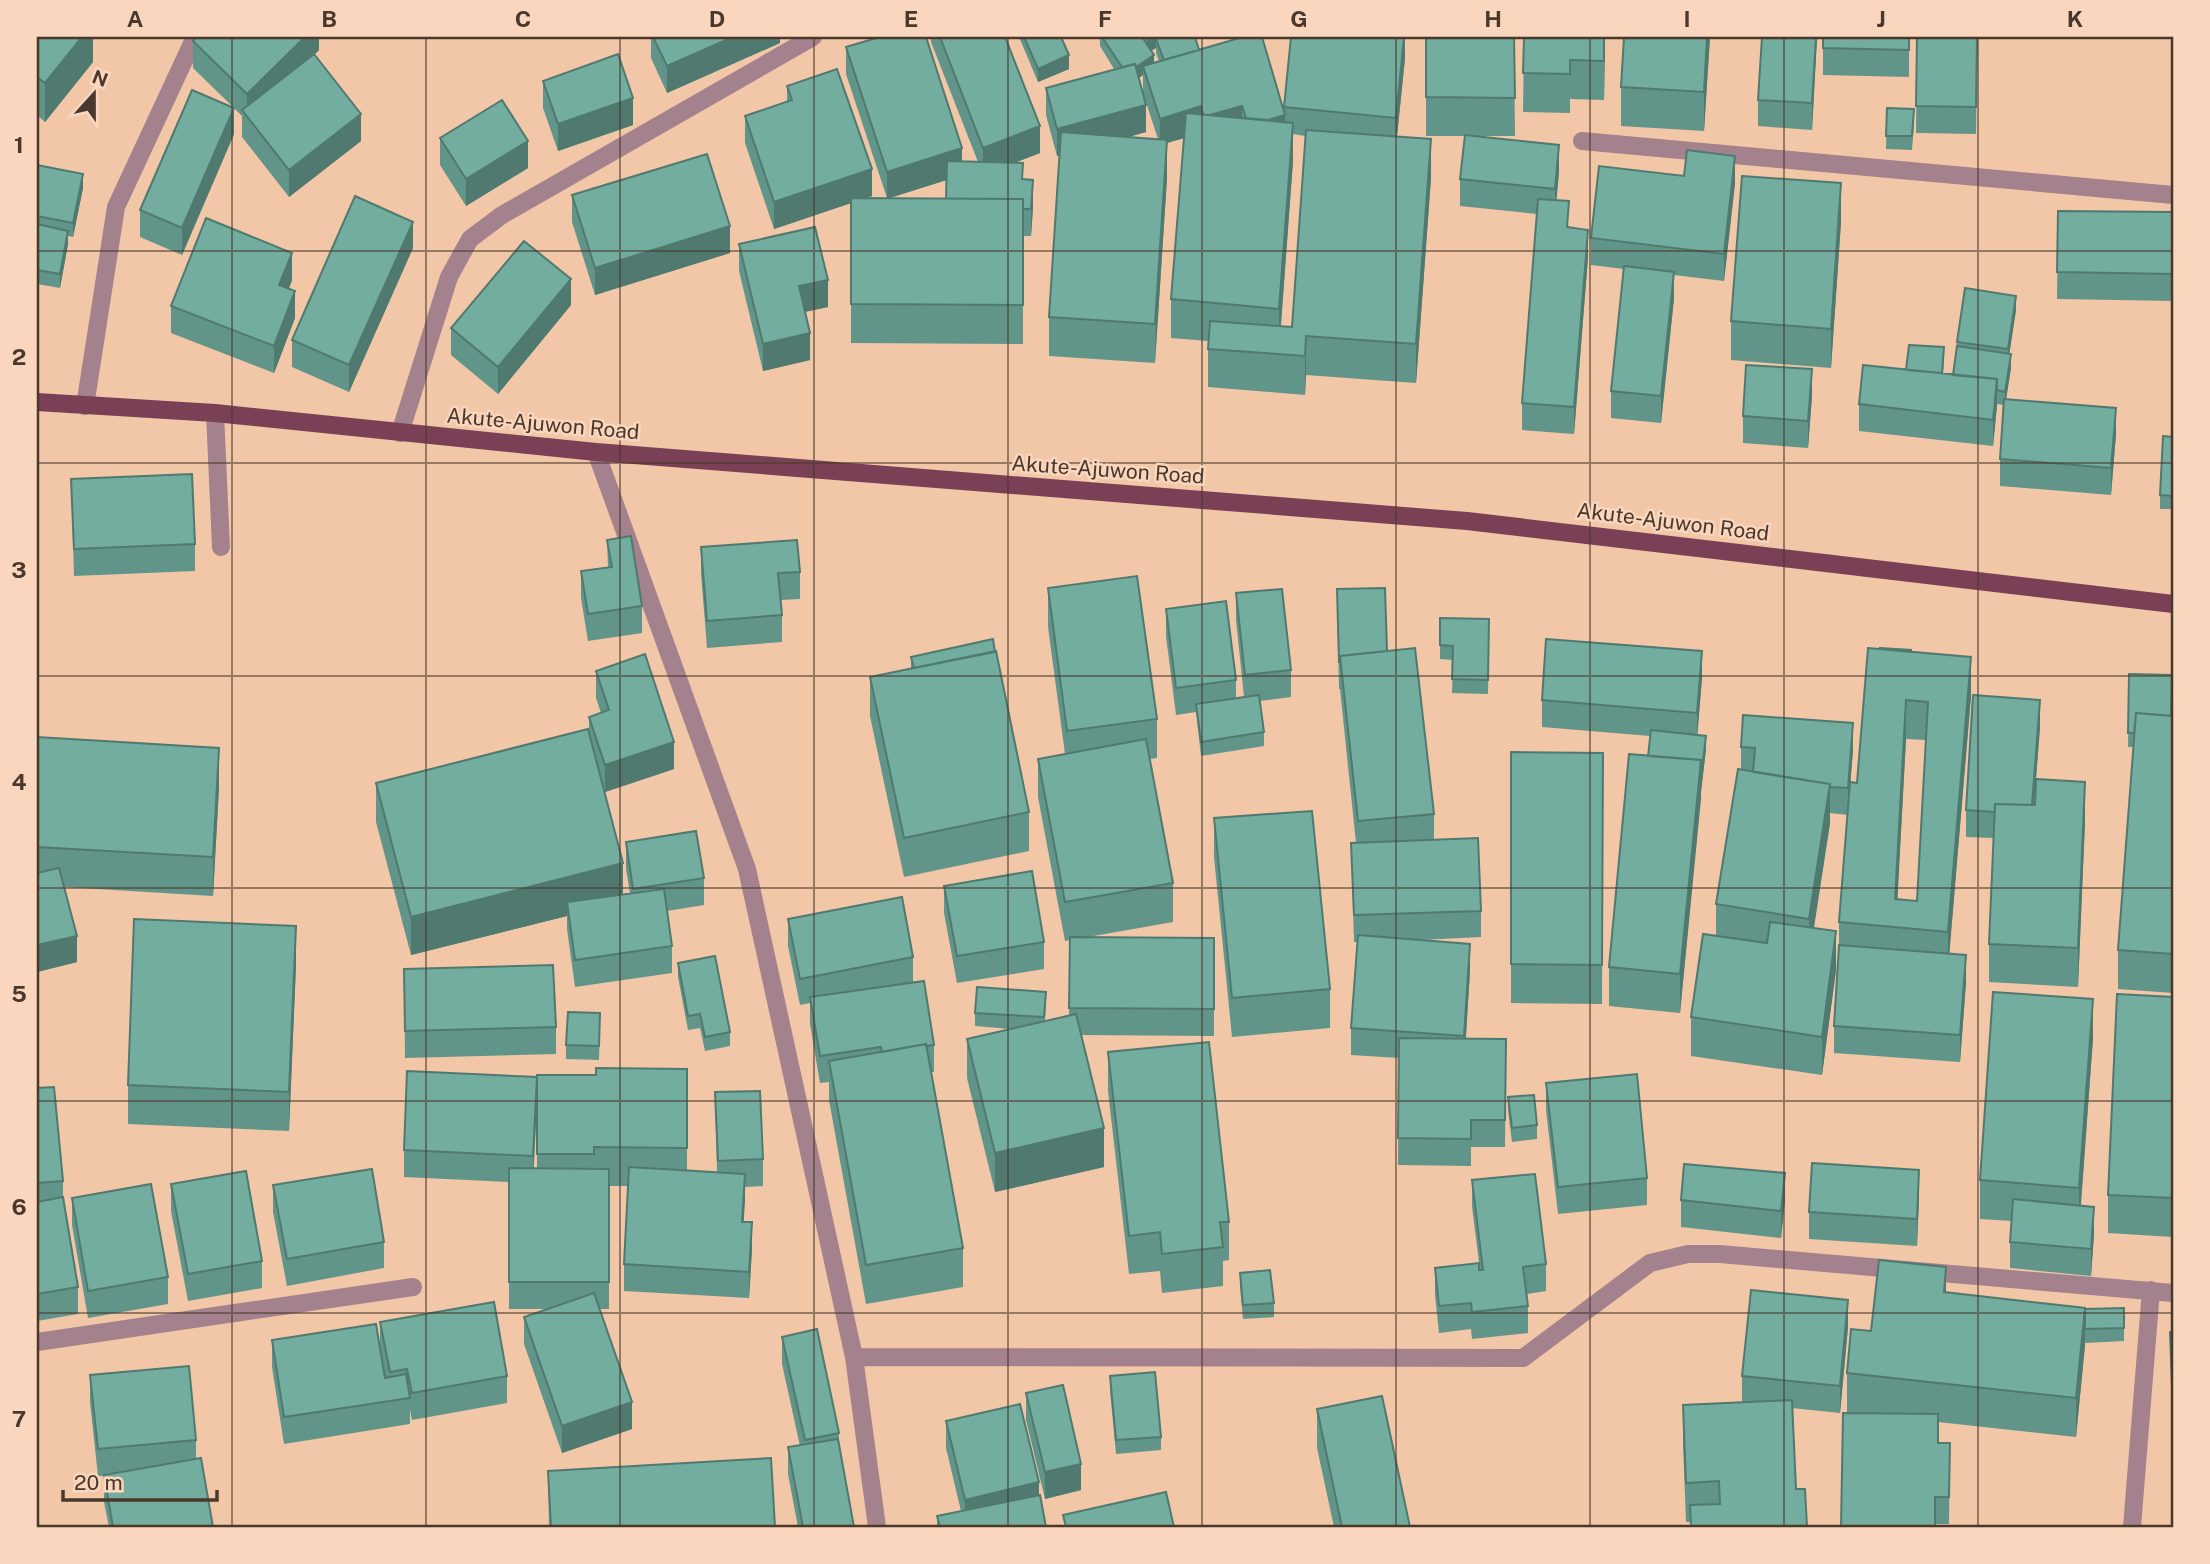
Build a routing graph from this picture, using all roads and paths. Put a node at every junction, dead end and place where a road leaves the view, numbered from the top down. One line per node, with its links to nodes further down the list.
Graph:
1 (195, 37): 6 (street)
2 (813, 37): 8 (street)
3 (1582, 141): 4 (street)
4 (2173, 195)
5 (37, 402): 6 (main road, Akute-Ajuwon Road)
6 (85, 406): 7 (main road, Akute-Ajuwon Road)
7 (215, 413): 8 (main road, Akute-Ajuwon Road); 10 (street)
8 (400, 433): 9 (main road, Akute-Ajuwon Road)
9 (596, 452): 11 (main road, Akute-Ajuwon Road); 16 (street)
10 (221, 547)
11 (2173, 604)
12 (412, 1287): 15 (street)
13 (2151, 1290): 14 (street); 16 (street); 18 (street)
14 (2173, 1293)
15 (37, 1342)
16 (853, 1357): 17 (street)
17 (877, 1527)
18 (2132, 1527)

